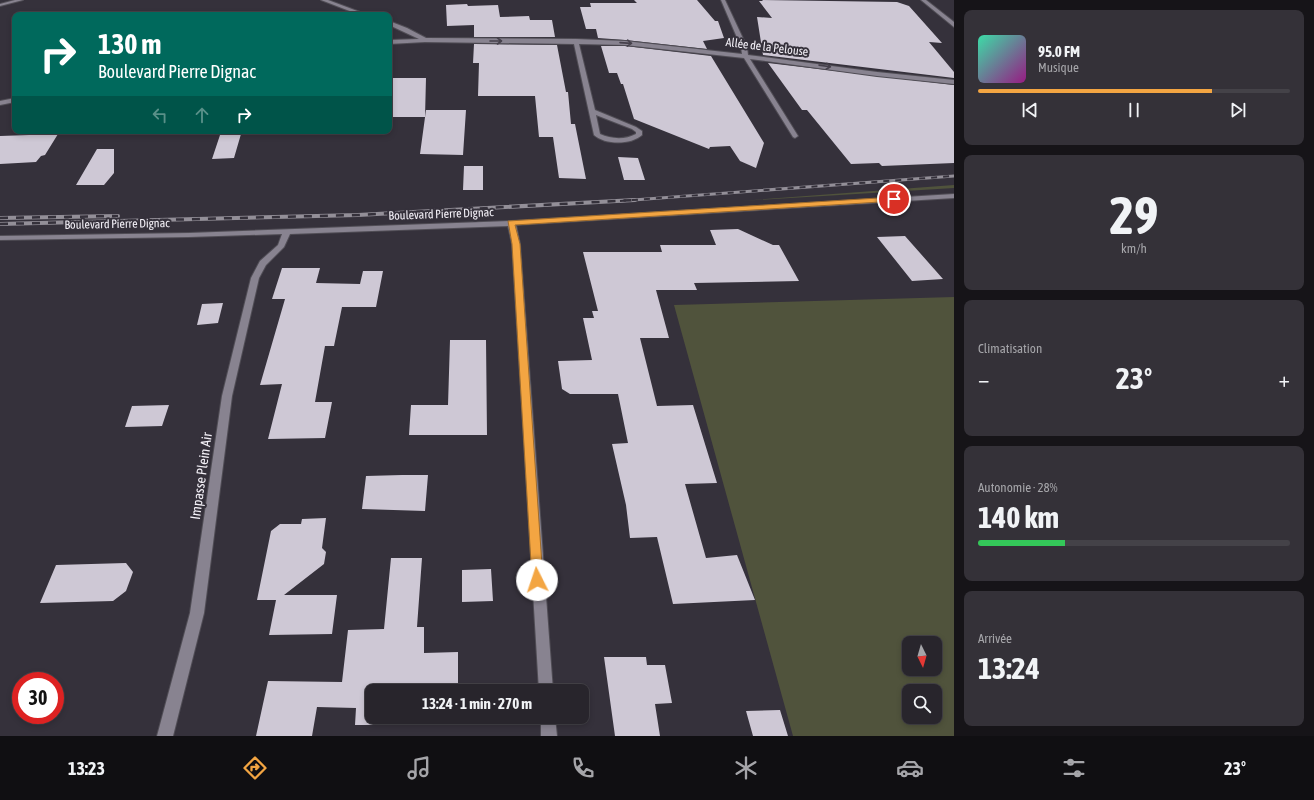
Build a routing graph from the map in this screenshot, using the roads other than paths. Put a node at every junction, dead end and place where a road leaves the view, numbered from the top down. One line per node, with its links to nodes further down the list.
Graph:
1 (21, 0): 5 (street)
2 (323, 0): 6 (street)
3 (723, 0): 12 (street)
4 (923, 0): 8 (street)
5 (0, 5)
6 (357, 12)
7 (392, 24): 9 (street)
8 (954, 25)
9 (425, 40): 10 (street, Allée de la Pelouse, one-way to 10); 11 (street, Allée de la Pelouse)
10 (576, 41): 12 (street, Allée de la Pelouse, one-way to 12); 16 (street)
11 (392, 42)
12 (745, 56): 13 (street, Allée de la Pelouse, one-way to 13); 17 (street)
13 (954, 82)
14 (12, 101): 15 (street)
15 (0, 103)
16 (591, 111): 16 (street)
17 (795, 136)
18 (954, 196): 19 (street, Boulevard Pierre Dignac)
19 (510, 223): 20 (street, Boulevard Pierre Dignac); 22 (street)
20 (287, 231): 21 (street, Boulevard Pierre Dignac); 24 (street, Impasse Plein Air)
21 (0, 238)
22 (545, 684)
23 (548, 724): 25 (street)
24 (165, 736)
25 (549, 736)

